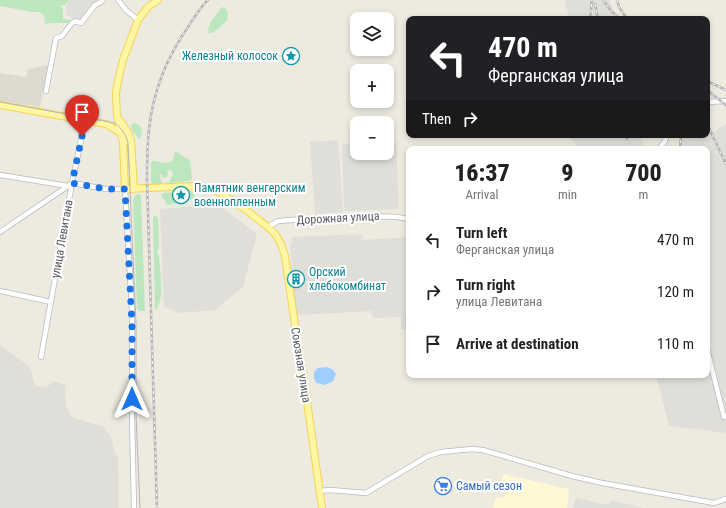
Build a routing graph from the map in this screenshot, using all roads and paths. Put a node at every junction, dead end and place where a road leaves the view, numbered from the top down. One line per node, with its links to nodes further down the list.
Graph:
1 (103, 0): 5 (street)
2 (118, 0): 4 (street)
3 (158, 0): 4 (main road)
4 (138, 20): 9 (main road)
5 (46, 91)
6 (726, 101): 7 (street)
7 (710, 102)
8 (0, 105): 10 (main road)
9 (117, 116): 11 (main road); 12 (main road); 13 (main road)
10 (85, 121): 11 (main road); 15 (street, улица Левитана)
11 (106, 124): 12 (main road)
12 (120, 132): 13 (main road); 16 (main road)
13 (132, 147): 17 (main road)
14 (0, 175): 15 (street)
15 (70, 184): 16 (street); 20 (street); 22 (street, улица Левитана)
16 (125, 189): 17 (main road, Союзная улица); 28 (street, bridge)
17 (134, 189): 19 (main road, Союзная улица)
18 (406, 218): 19 (street, Дорожная улица)
19 (268, 227): 26 (main road, Союзная улица, bridge)
20 (0, 232)
21 (0, 291): 22 (street)
22 (51, 302): 23 (street, улица Левитана)
23 (41, 357)
24 (710, 361): 25 (street)
25 (726, 416)
26 (320, 492): 27 (street); 29 (main road, Союзная улица)
27 (726, 499)
28 (134, 508)
29 (322, 508)

